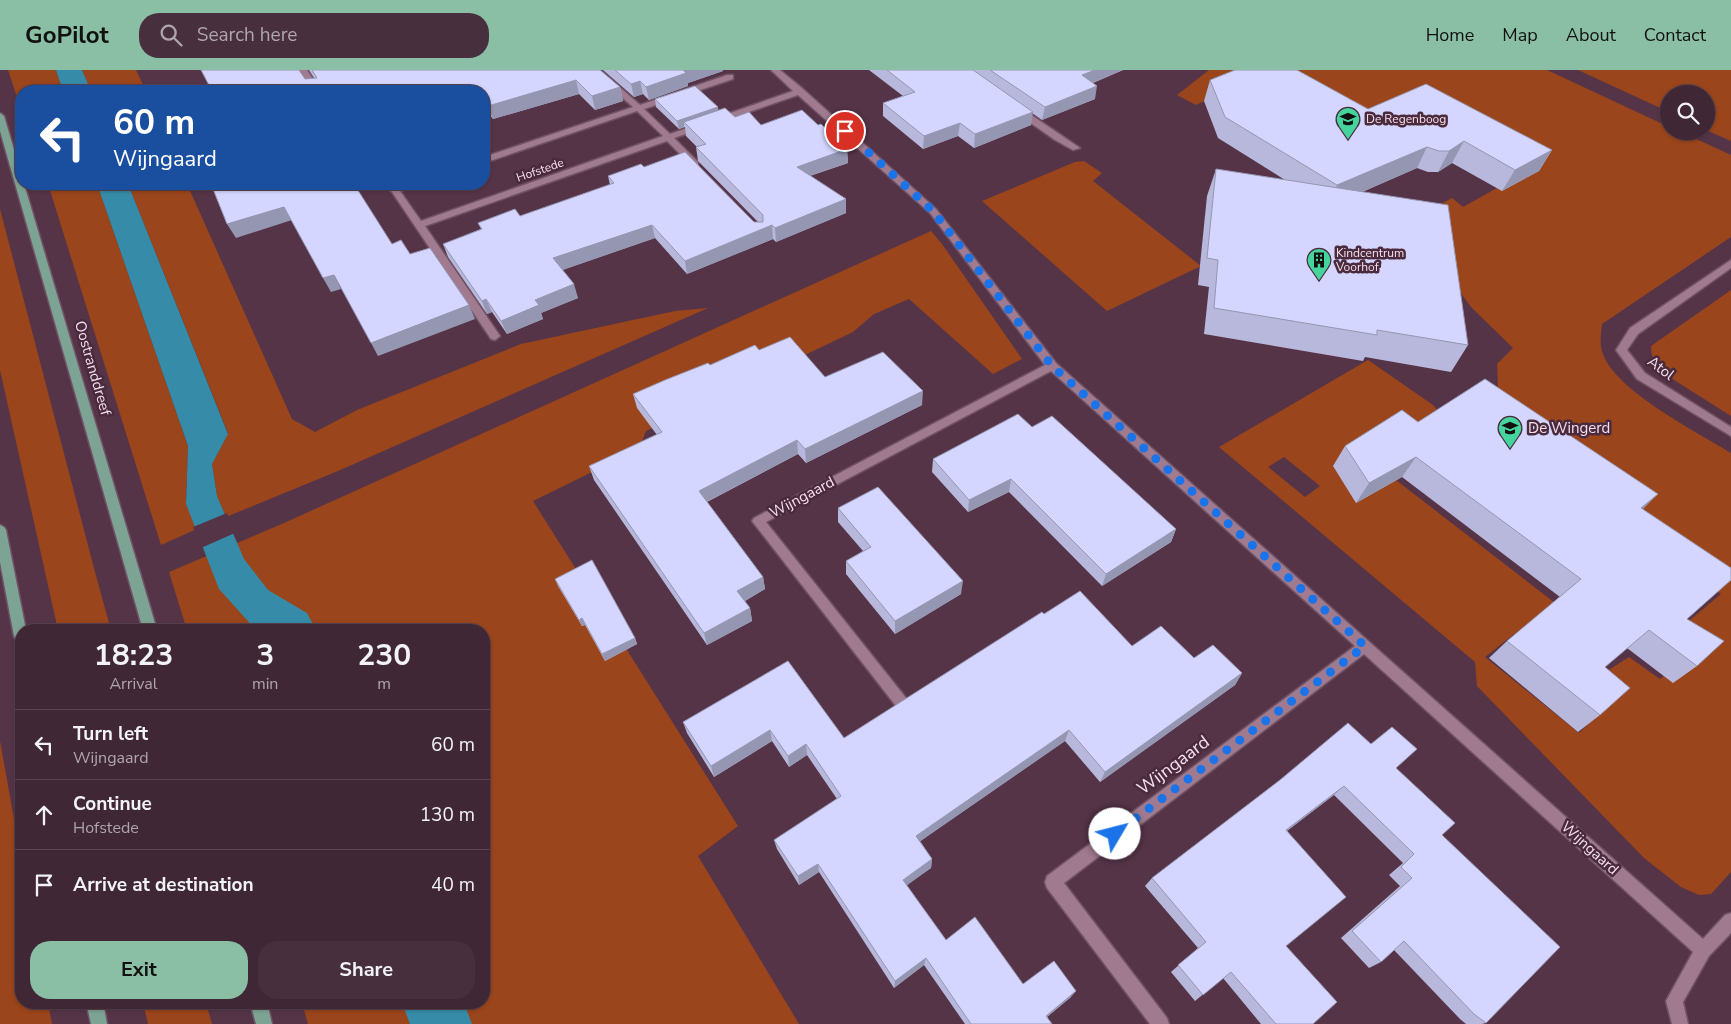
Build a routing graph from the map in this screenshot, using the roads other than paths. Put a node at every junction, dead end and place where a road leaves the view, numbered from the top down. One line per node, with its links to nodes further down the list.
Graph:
1 (304, 70): 5 (street)
2 (594, 70): 8 (street)
3 (775, 70): 6 (street)
4 (730, 77): 8 (street, Hofstede)
5 (313, 85)
6 (800, 91): 10 (street, Hofstede); 20 (street, Wijngaard)
7 (1009, 104): 11 (street)
8 (639, 108): 10 (street); 12 (street, Hofstede)
9 (0, 116): 13 (main road, Oostranddreef)
10 (668, 138): 14 (street); 17 (street, Hofstede)
11 (1076, 148)
12 (490, 158)
13 (15, 167)
14 (701, 170)
15 (22, 190): 24 (main road, Oostranddreef)
16 (395, 190): 17 (street)
17 (419, 225): 19 (street)
18 (1731, 264): 21 (street, Atol)
19 (495, 336)
20 (1052, 366): 25 (street, Wijngaard); 26 (street, Wijngaard)
21 (1731, 432)
22 (0, 530): 23 (main road)
23 (19, 624)
24 (148, 624)
25 (1365, 646): 28 (street, Wijngaard); 33 (street, Wijngaard)
26 (902, 702)
27 (1731, 921): 28 (street)
28 (1703, 950): 34 (street)
29 (96, 1009): 31 (main road)
30 (260, 1009): 32 (main road)
31 (99, 1024)
32 (264, 1024)
33 (1161, 1024)
34 (1680, 1024)

